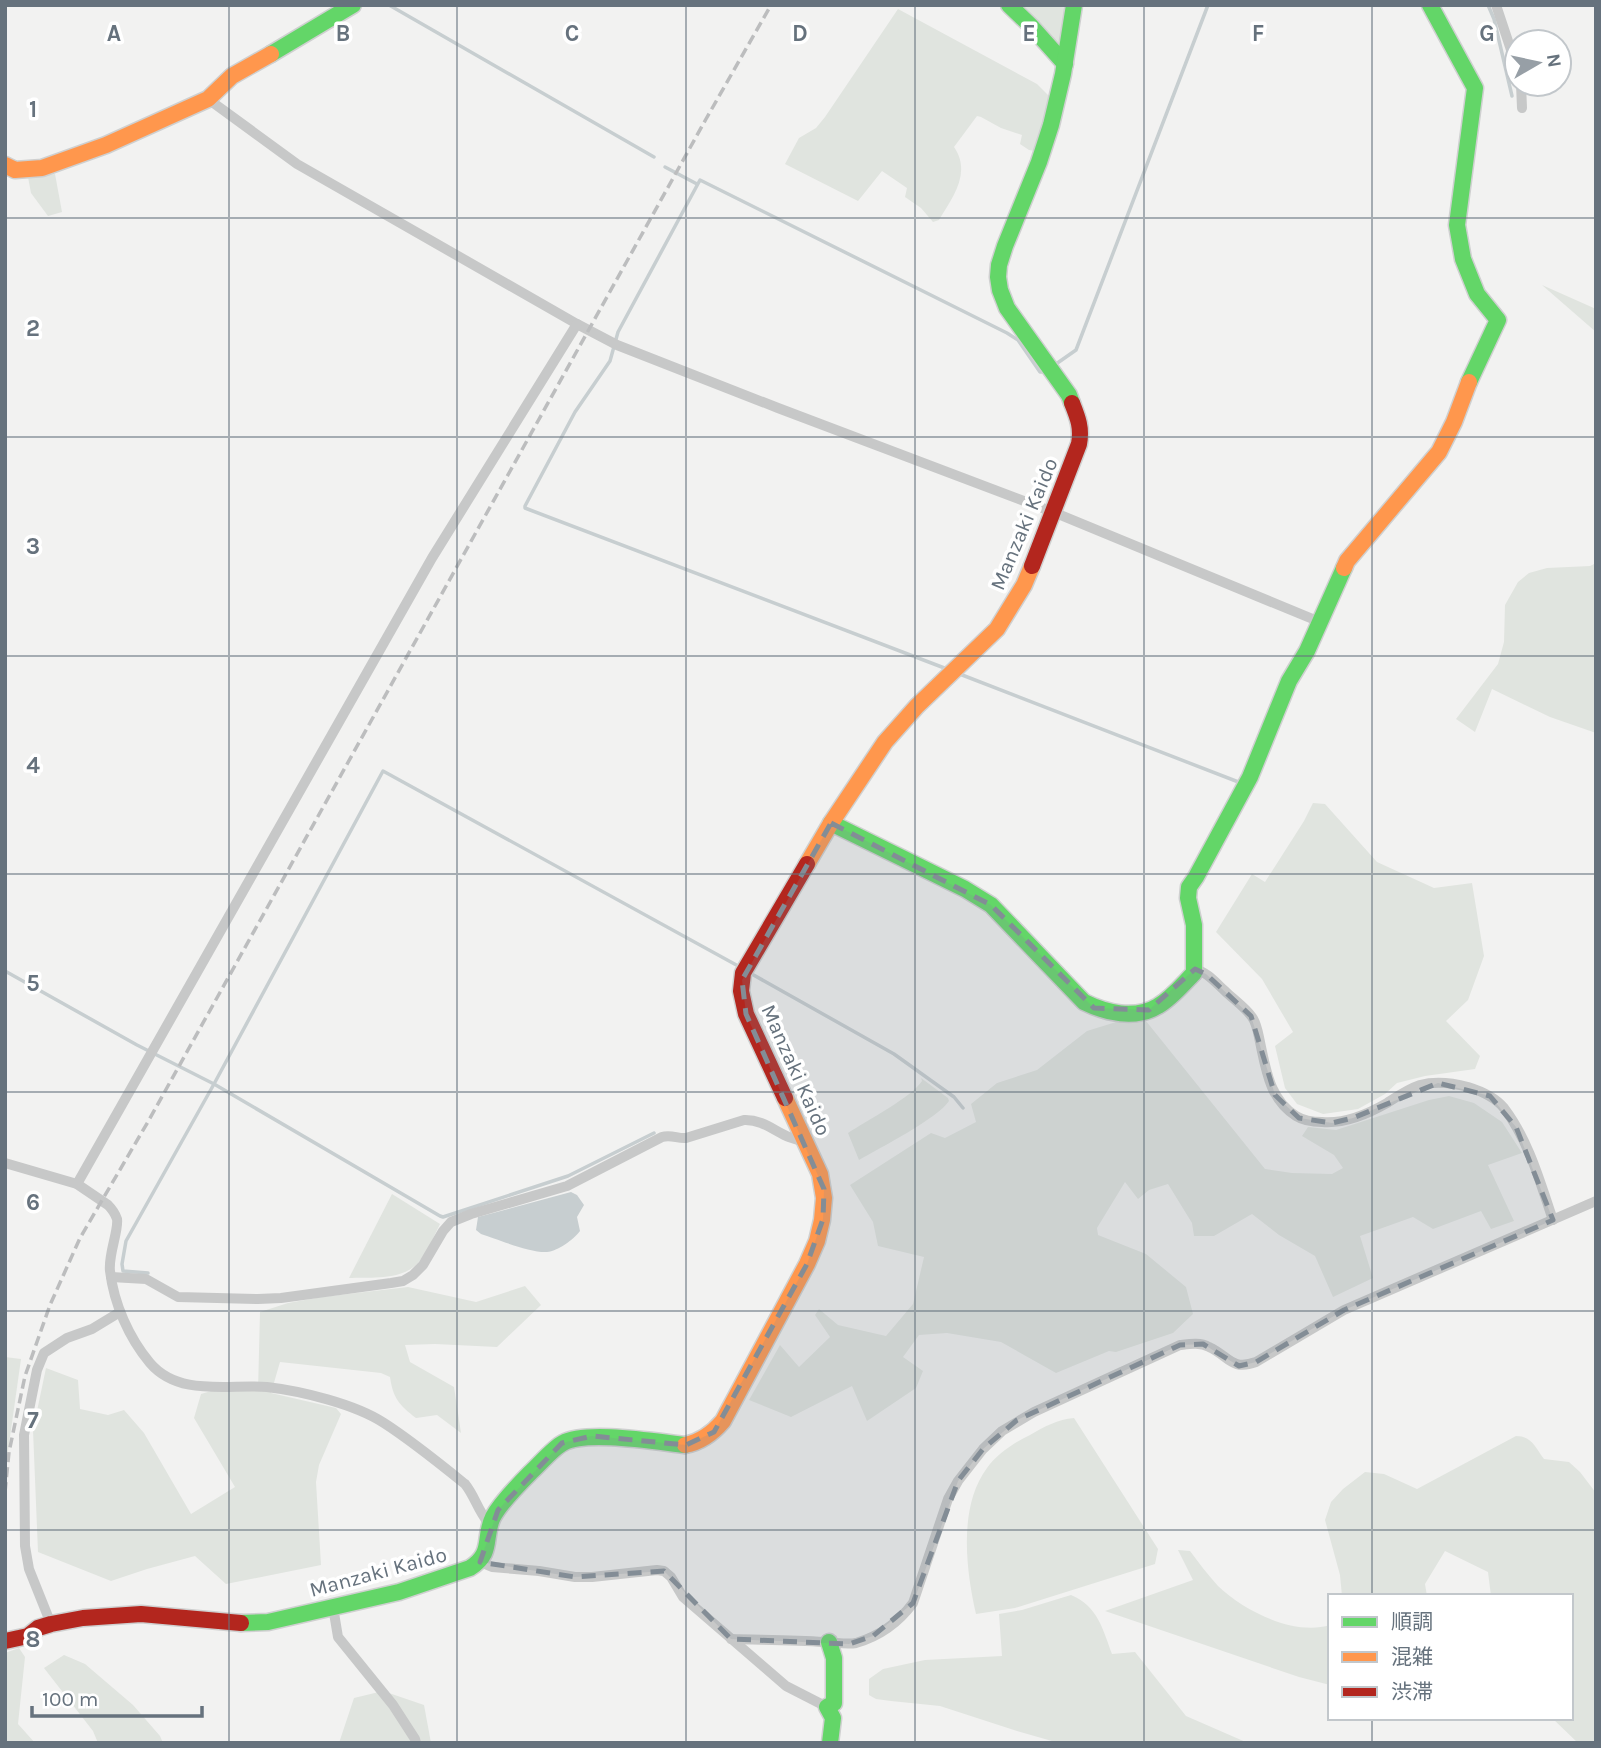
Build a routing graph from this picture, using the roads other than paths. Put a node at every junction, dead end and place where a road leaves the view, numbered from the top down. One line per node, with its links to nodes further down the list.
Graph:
1 (353, 5): 9 (main road)
2 (1009, 5): 7 (main road)
3 (1074, 5): 7 (main road, Manzaki Kaido)
4 (1430, 5): 14 (main road)
5 (1496, 5): 6 (street)
6 (1504, 28)
7 (1065, 64): 13 (main road, Manzaki Kaido)
8 (1522, 98): 10 (street)
9 (208, 99): 11 (main road); 12 (street)
10 (1522, 107)
11 (5, 165)
12 (577, 324): 13 (street); 19 (street)
13 (1053, 512): 14 (street); 15 (main road, Manzaki Kaido)
14 (1320, 622): 16 (main road)
15 (831, 823): 16 (main road); 17 (main road, Manzaki Kaido)
16 (1195, 969): 21 (street)
17 (805, 1141): 22 (street); 24 (main road, Manzaki Kaido)
18 (5, 1163): 19 (street)
19 (77, 1184): 22 (street)
20 (1596, 1201): 21 (street)
21 (1553, 1220): 30 (street)
22 (111, 1277): 23 (street)
23 (120, 1312): 24 (street); 27 (street)
24 (492, 1519): 25 (main road, Manzaki Kaido)
25 (480, 1562): 26 (main road, Manzaki Kaido); 28 (street)
26 (333, 1607): 27 (main road, Manzaki Kaido); 32 (street)
27 (51, 1624): 29 (main road, Manzaki Kaido)
28 (732, 1639): 30 (street); 31 (street)
29 (8, 1641)
30 (829, 1642): 31 (main road)
31 (827, 1707): 33 (main road)
32 (416, 1743)
33 (830, 1743)

